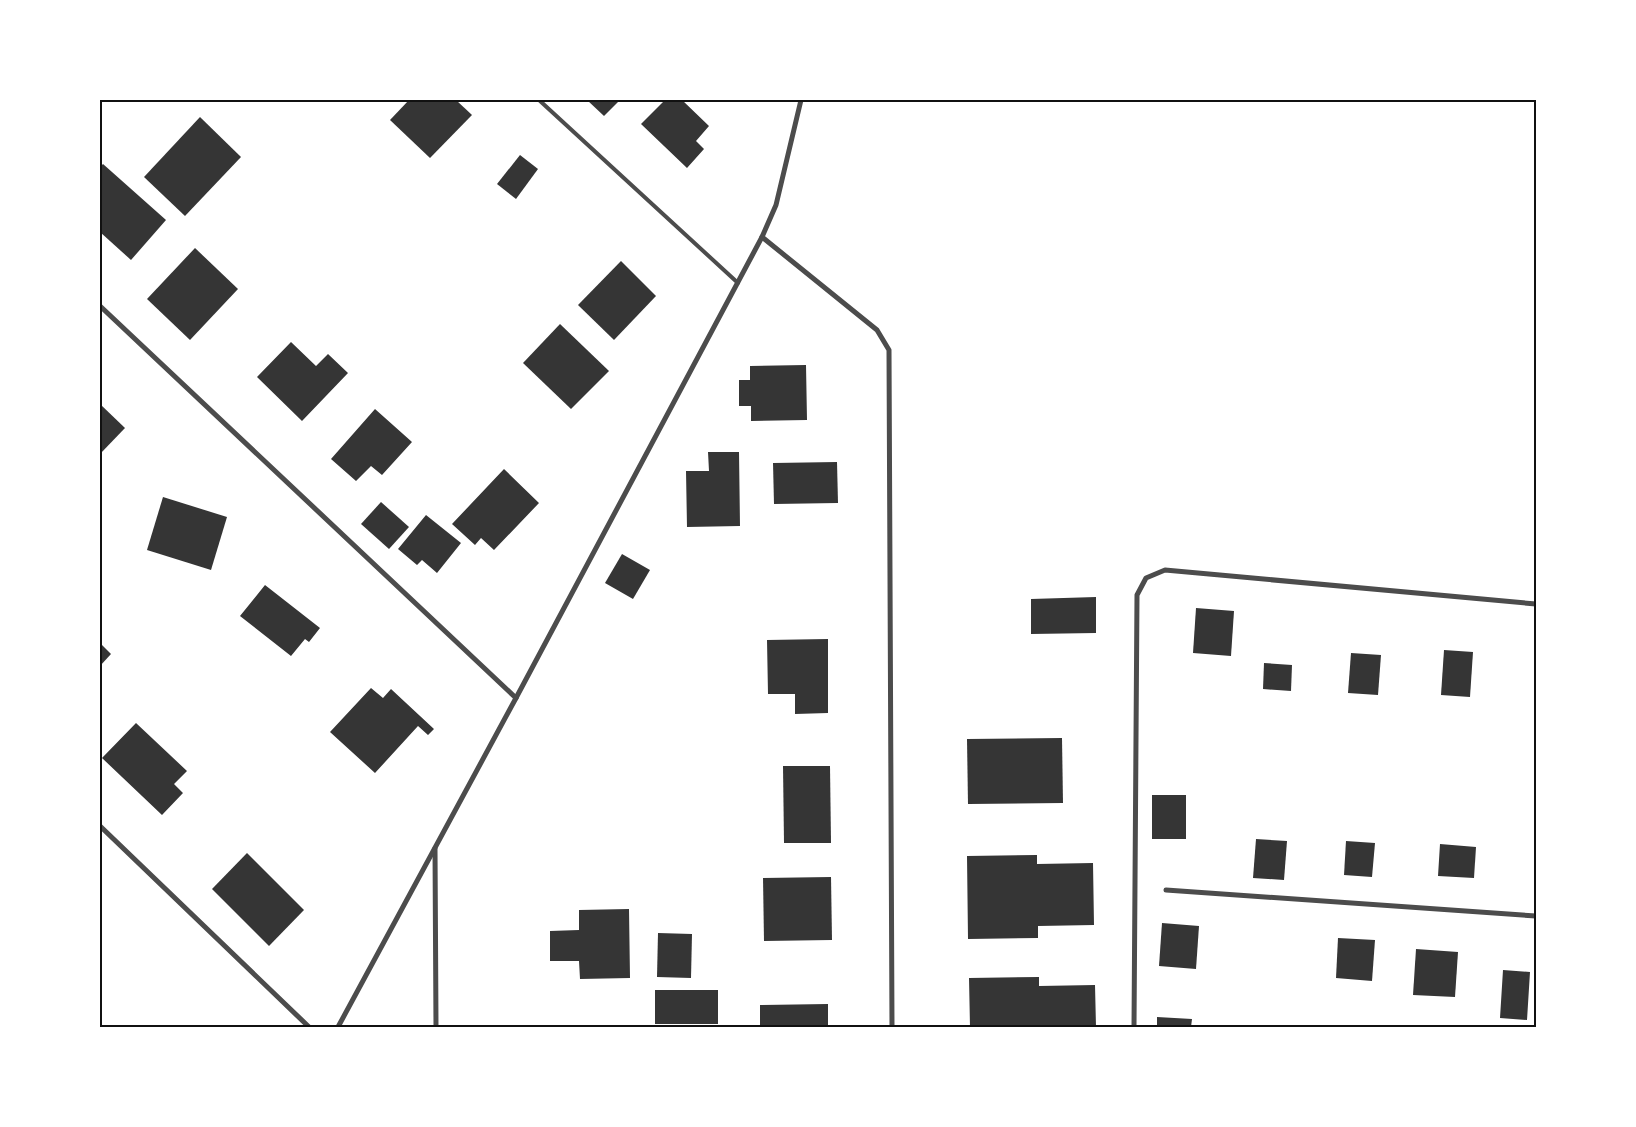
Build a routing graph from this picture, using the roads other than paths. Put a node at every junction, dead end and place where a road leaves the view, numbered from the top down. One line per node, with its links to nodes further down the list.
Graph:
1 (539, 100): 4 (lane)
2 (801, 100): 3 (street)
3 (762, 237): 4 (street); 15 (street)
4 (738, 283): 7 (street)
5 (100, 306): 7 (street)
6 (1536, 604): 16 (street)
7 (516, 698): 9 (street)
8 (100, 826): 12 (street)
9 (435, 847): 13 (street); 14 (street)
10 (1166, 890): 11 (street)
11 (1536, 916)
12 (309, 1027)
13 (338, 1027)
14 (436, 1027)
15 (892, 1027)
16 (1134, 1027)

